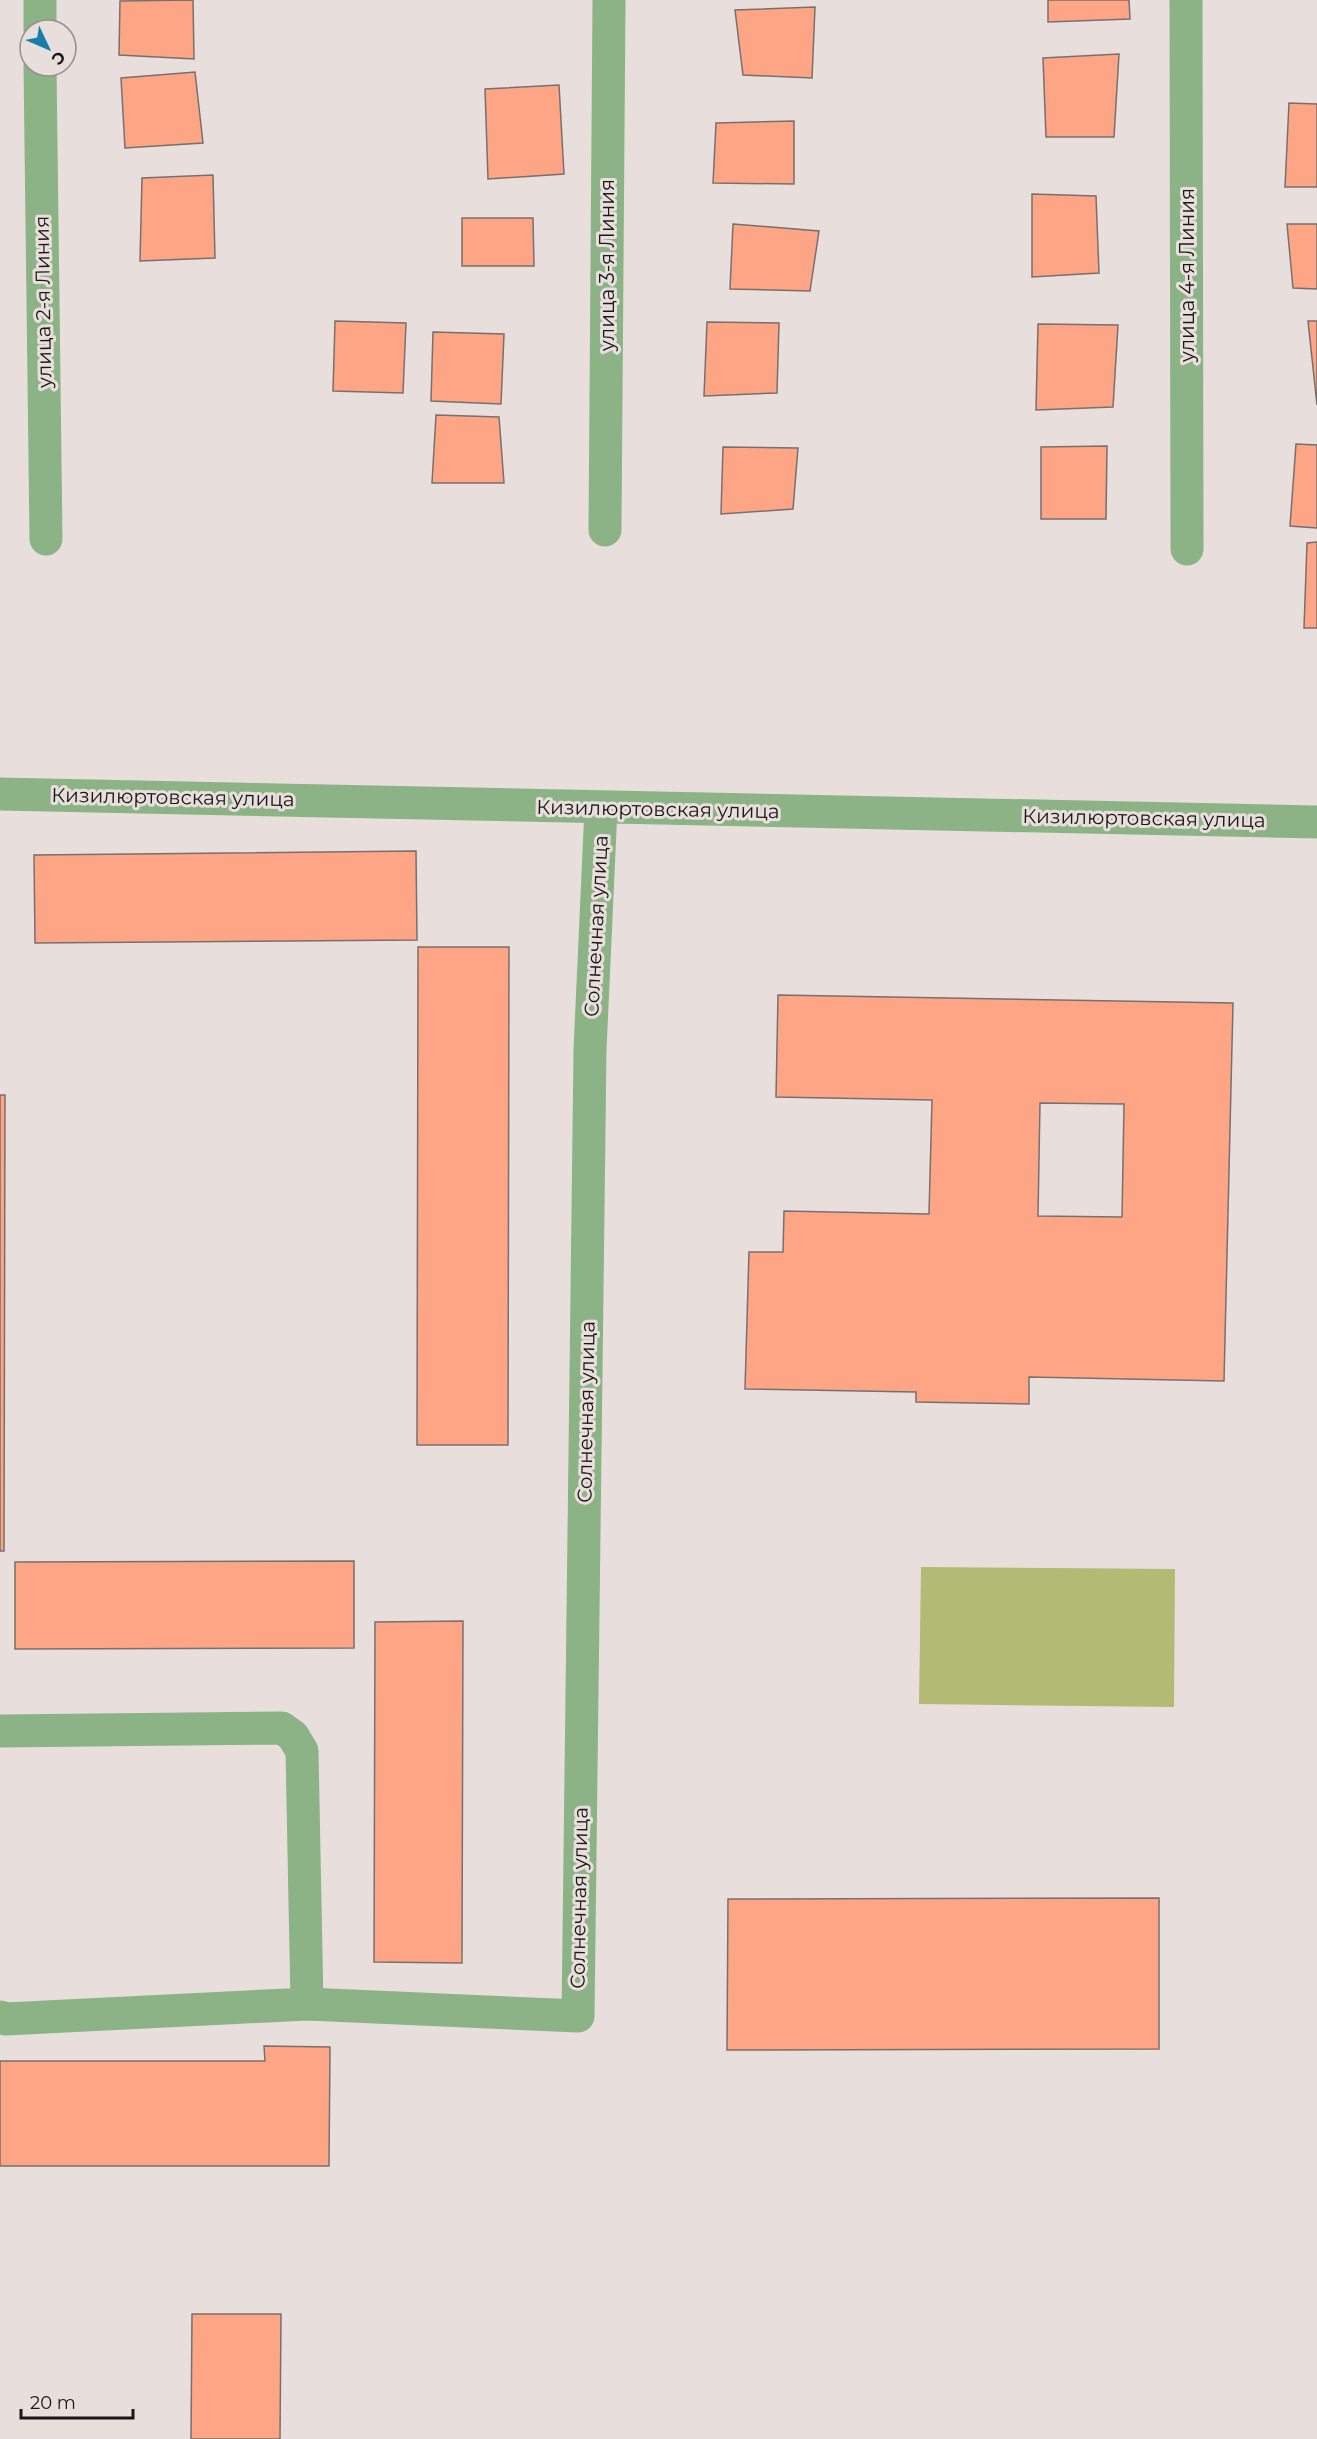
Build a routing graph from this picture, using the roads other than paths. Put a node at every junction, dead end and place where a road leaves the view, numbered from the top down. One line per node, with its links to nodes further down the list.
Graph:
1 (40, 0): 4 (street)
2 (609, 0): 6 (street, улица 3-я Линия)
3 (1186, 0): 8 (street, улица 4-я Линия)
4 (40, 18)
5 (40, 78): 7 (street, улица 2-я Линия)
6 (605, 530)
7 (46, 539)
8 (1187, 549)
9 (0, 794): 10 (street, Кизилюртовская улица)
10 (601, 808): 11 (street, Кизилюртовская улица); 13 (street, Солнечная улица)
11 (1317, 822)
12 (0, 1731): 13 (street)
13 (307, 2004): 14 (street)
14 (0, 2017)

